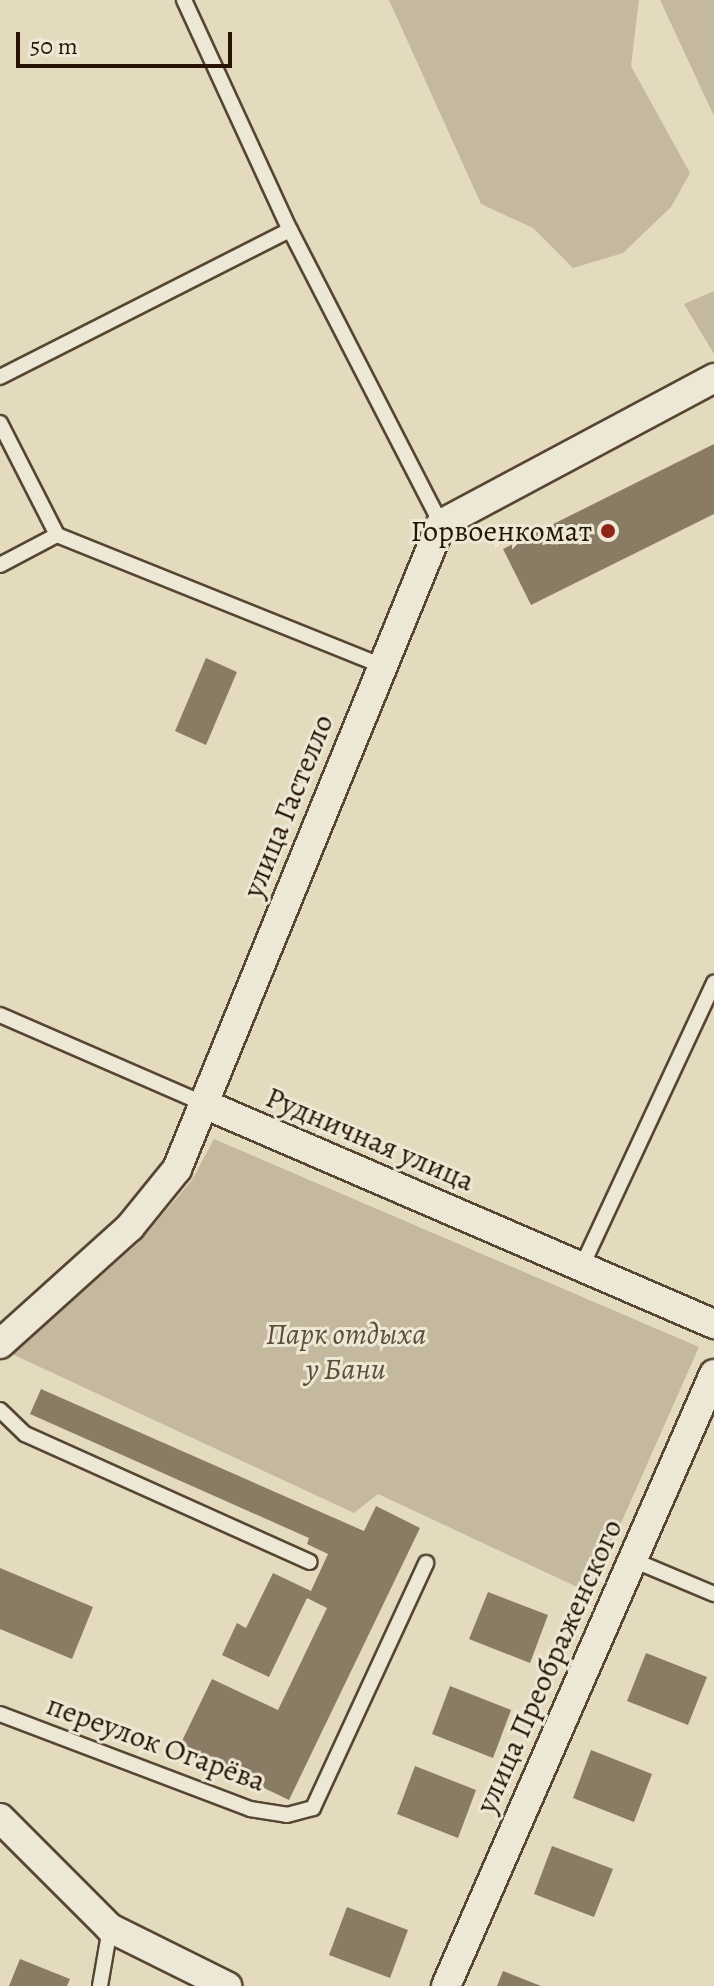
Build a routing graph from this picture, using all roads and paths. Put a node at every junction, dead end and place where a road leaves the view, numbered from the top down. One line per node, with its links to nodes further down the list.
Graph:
1 (184, 0): 2 (lane)
2 (290, 230): 3 (lane); 6 (lane)
3 (0, 377)
4 (714, 378): 6 (street)
5 (0, 423): 7 (lane)
6 (441, 524): 9 (street, улица Гастелло)
7 (57, 535): 8 (lane); 9 (lane)
8 (0, 565)
9 (383, 666): 12 (street, улица Гастелло)
10 (714, 983): 13 (lane)
11 (0, 1015): 12 (lane, Рудничная улица)
12 (202, 1103): 13 (street, Рудничная улица); 15 (street, улица Гастелло)
13 (581, 1268): 14 (street, Рудничная улица)
14 (714, 1324)
15 (0, 1344)
16 (714, 1374): 18 (street, улица Преображенского)
17 (0, 1410): 19 (lane)
18 (633, 1560): 21 (lane); 27 (street, улица Преображенского)
19 (310, 1562)
20 (426, 1563): 22 (lane, переулок Огарёва)
21 (714, 1594)
22 (0, 1714)
23 (0, 1818): 24 (street)
24 (110, 1928): 25 (lane); 26 (street)
25 (100, 1986)
26 (227, 1986)
27 (446, 1986)

